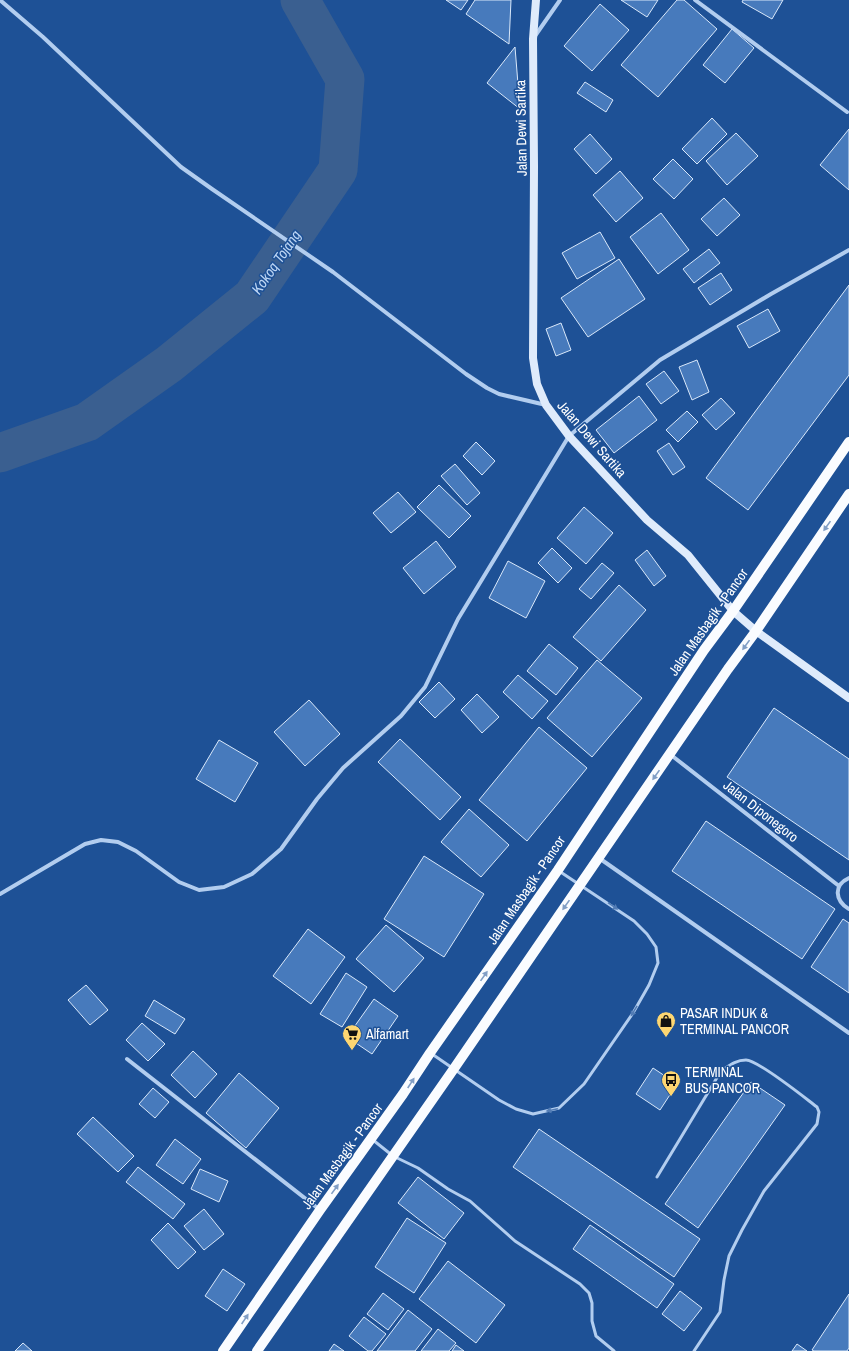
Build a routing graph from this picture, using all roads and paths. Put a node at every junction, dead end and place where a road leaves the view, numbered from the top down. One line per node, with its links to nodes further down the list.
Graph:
1 (0, 0): 8 (street)
2 (536, 0): 5 (street, Jalan Dewi Sartika)
3 (560, 0): 5 (street)
4 (695, 0): 6 (street)
5 (533, 39): 8 (street, Jalan Dewi Sartika)
6 (848, 112)
7 (849, 250): 9 (street)
8 (546, 405): 9 (street, Jalan Dewi Sartika)
9 (569, 436): 12 (street, Jalan Dewi Sartika); 21 (street)
10 (849, 442): 12 (main road, Jalan Masbagik - Pancor)
11 (849, 494): 13 (main road, one-way to 13)
12 (733, 611): 13 (street, Jalan Dewi Sartika); 17 (main road, Jalan Masbagik - Pancor)
13 (756, 631): 14 (street, Jalan Dewi Sartika); 15 (main road, one-way to 15)
14 (849, 698)
15 (670, 754): 16 (main road, one-way to 16); 20 (street, Jalan Diponegoro)
16 (598, 858): 19 (main road); 23 (street)
17 (558, 870): 19 (lane); 24 (main road, Jalan Masbagik - Pancor, one-way to 17)
18 (849, 878): 20 (street)
19 (580, 885): 26 (main road, one-way to 26); 26 (lane, one-way to 26)
20 (840, 886): 22 (street)
21 (0, 894)
22 (849, 909)
23 (849, 1033)
24 (430, 1053): 26 (lane); 27 (main road, Jalan Masbagik - Pancor, one-way to 24)
25 (127, 1059): 30 (street)
26 (453, 1070): 28 (main road)
27 (371, 1139): 28 (lane); 30 (main road, Jalan Masbagik - Pancor, one-way to 27)
28 (393, 1156): 32 (main road); 33 (lane)
29 (657, 1177): 34 (lane)
30 (320, 1210): 31 (main road, Jalan Masbagik - Pancor, one-way to 30)
31 (223, 1351)
32 (257, 1351)
33 (614, 1351)
34 (694, 1351)

